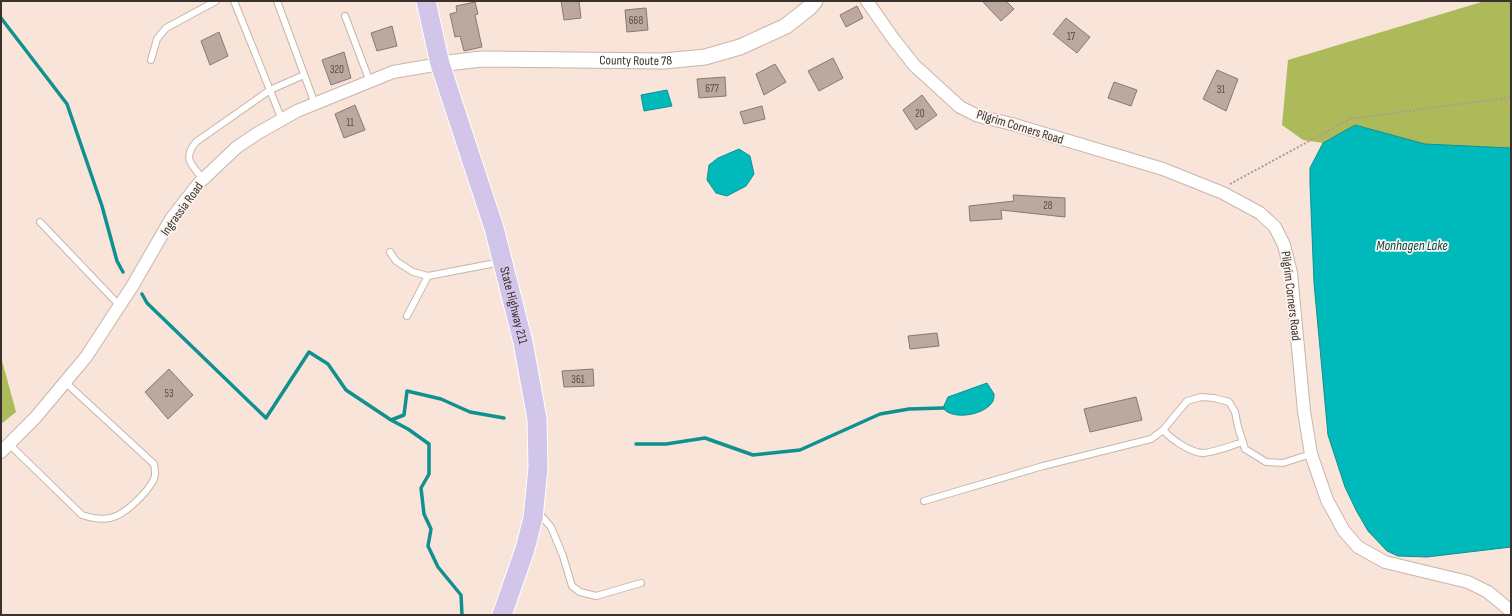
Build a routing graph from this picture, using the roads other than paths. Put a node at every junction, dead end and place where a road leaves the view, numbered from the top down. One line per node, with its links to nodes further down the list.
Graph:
1 (216, 1): 8 (lane)
2 (234, 1): 12 (lane)
3 (277, 1): 10 (lane)
4 (426, 1): 9 (main road, State Highway 211)
5 (815, 1): 9 (street, County Route 78)
6 (867, 1): 26 (street, Pilgrim Corners Road)
7 (345, 16): 11 (lane)
8 (151, 60)
9 (440, 64): 11 (street, Ingrassia Road); 18 (main road, State Highway 211)
10 (304, 75): 12 (lane); 13 (lane)
11 (370, 82): 13 (street, Ingrassia Road)
12 (270, 90): 14 (lane); 15 (lane)
13 (315, 104): 14 (street, Ingrassia Road)
14 (282, 120): 15 (street, Ingrassia Road)
15 (203, 179): 20 (street, Ingrassia Road)
16 (40, 222): 20 (lane)
17 (390, 252): 19 (lane)
18 (502, 261): 19 (lane); 28 (main road, State Highway 211)
19 (428, 276): 21 (lane)
20 (120, 306): 22 (street, Ingrassia Road)
21 (407, 316)
22 (65, 382): 25 (street, Ingrassia Road); 25 (lane)
23 (1164, 430): 24 (lane); 24 (lane); 27 (lane)
24 (1243, 442): 26 (lane)
25 (5, 448)
26 (1311, 454): 30 (street, Pilgrim Corners Road)
27 (924, 501)
28 (534, 507): 29 (lane); 31 (main road, State Highway 211)
29 (641, 583)
30 (1511, 611)
31 (502, 615)

